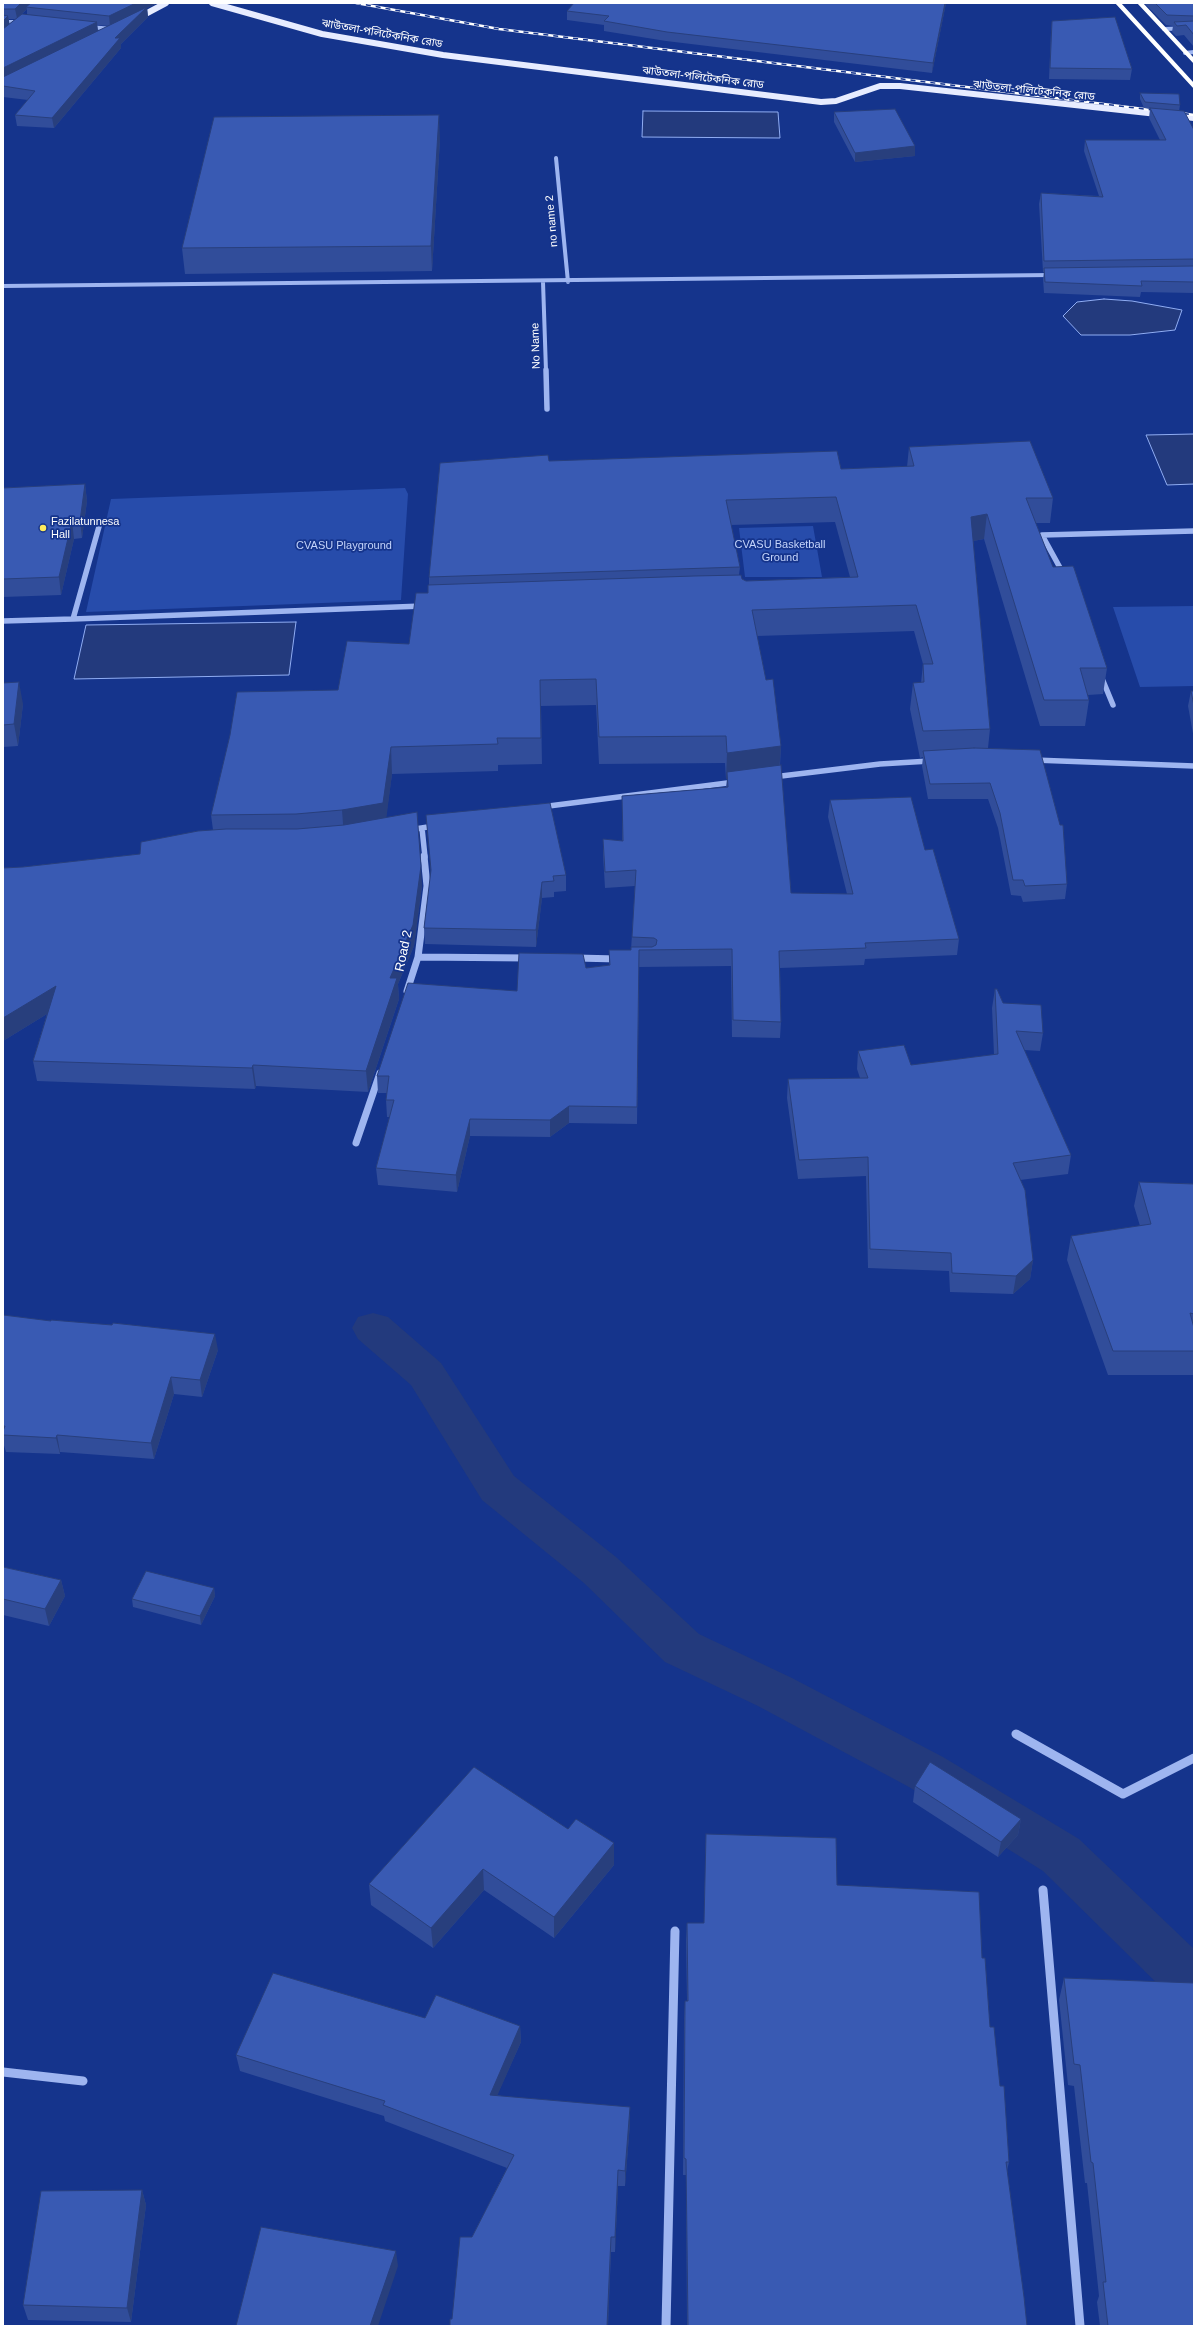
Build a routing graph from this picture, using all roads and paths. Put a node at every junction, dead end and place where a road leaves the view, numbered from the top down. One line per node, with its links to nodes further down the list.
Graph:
1 (166, 3): 6 (main road)
2 (212, 3): 18 (main road, ঝাউতলা-পলিটেকনিক রোড)
3 (1118, 3): 17 (highway)
4 (1140, 3): 11 (highway)
5 (3, 22): 9 (street)
6 (128, 23)
7 (84, 26): 12 (street)
8 (121, 26): 12 (main road)
9 (14, 27)
10 (1194, 28): 11 (street)
11 (1164, 29): 15 (highway)
12 (115, 30): 13 (main road)
13 (101, 36)
14 (1194, 52): 15 (street)
15 (1185, 53): 16 (highway)
16 (1194, 62)
17 (1194, 87)
18 (1194, 118)
19 (556, 158): 22 (street, no name 2)
20 (1059, 275): 22 (street)
21 (543, 282): 22 (street); 23 (street); 24 (street, No Name)
22 (568, 282)
23 (3, 286)
24 (547, 409)
25 (100, 523): 29 (street)
26 (1194, 531): 27 (street)
27 (1066, 579)
28 (431, 606): 29 (street)
29 (73, 619): 30 (street)
30 (3, 621)
31 (1100, 672): 32 (street)
32 (1113, 705)
33 (1028, 760): 35 (street)
34 (934, 761): 36 (street)
35 (1194, 766)
36 (763, 779)
37 (740, 782): 38 (street)
38 (533, 808)
39 (444, 824): 40 (street)
40 (422, 828): 41 (street); 42 (street, Road 2)
41 (399, 832)
42 (418, 957): 43 (street); 46 (street, Road 2)
43 (535, 958)
44 (566, 958): 45 (street)
45 (628, 959)
46 (406, 995)
47 (384, 1062): 48 (street)
48 (356, 1143)
49 (1016, 1734): 50 (street)
50 (1194, 1758)
51 (1043, 1890): 56 (street)
52 (675, 1931): 55 (street)
53 (3, 2072): 54 (street)
54 (83, 2081)
55 (666, 2326)
56 (1080, 2326)

